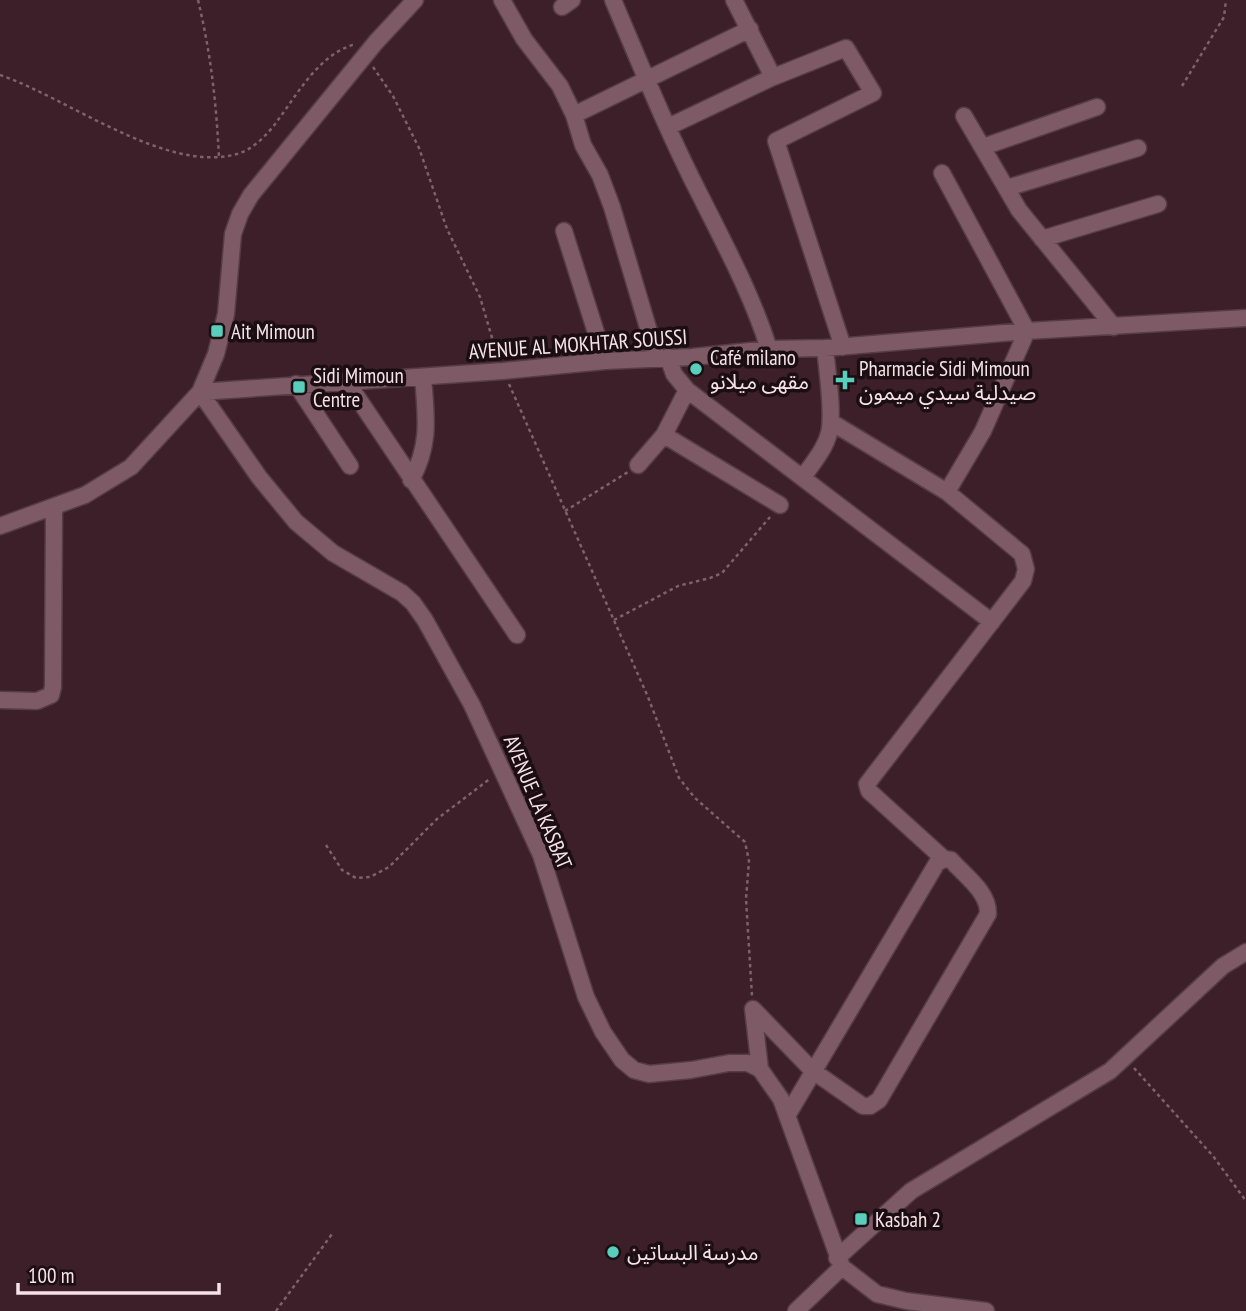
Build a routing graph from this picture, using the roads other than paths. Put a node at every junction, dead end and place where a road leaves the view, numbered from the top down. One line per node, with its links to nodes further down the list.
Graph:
1 (415, 0): 31 (street)
2 (502, 0): 9 (street)
3 (613, 0): 7 (street)
4 (734, 0): 5 (street)
5 (750, 29): 6 (street); 7 (street)
6 (774, 77): 11 (street); 22 (street)
7 (646, 79): 9 (street); 11 (street)
8 (1097, 107): 12 (street)
9 (574, 115): 25 (street)
10 (964, 116): 12 (street)
11 (668, 127): 24 (street)
12 (983, 147): 15 (street)
13 (1138, 148): 15 (street)
14 (942, 173): 21 (street)
15 (1007, 188): 18 (street)
16 (1158, 204): 18 (street)
17 (564, 231): 26 (street)
18 (1042, 239): 20 (street)
19 (1246, 318): 20 (street, AVENUE AL MOKHTAR SOUSSI)
20 (1114, 327): 21 (street, AVENUE AL MOKHTAR SOUSSI)
21 (1027, 331): 22 (street, AVENUE AL MOKHTAR SOUSSI); 38 (street)
22 (843, 347): 23 (street, AVENUE AL MOKHTAR SOUSSI)
23 (825, 348): 24 (street, AVENUE AL MOKHTAR SOUSSI); 32 (street)
24 (769, 349): 25 (street, AVENUE AL MOKHTAR SOUSSI)
25 (663, 358): 26 (street, AVENUE AL MOKHTAR SOUSSI); 30 (street)
26 (605, 361): 27 (street, AVENUE AL MOKHTAR SOUSSI)
27 (423, 377): 28 (street, AVENUE AL MOKHTAR SOUSSI); 37 (street)
28 (347, 382): 29 (street, AVENUE AL MOKHTAR SOUSSI); 37 (street)
29 (296, 384): 31 (street, AVENUE AL MOKHTAR SOUSSI); 35 (street)
30 (687, 390): 33 (street); 36 (street)
31 (200, 392): 40 (street); 47 (street, AVENUE LA KASBAT)
32 (831, 422): 36 (street); 38 (street)
33 (664, 436): 34 (street); 39 (street)
34 (638, 465)
35 (350, 466)
36 (803, 477): 42 (street)
37 (411, 480): 43 (street)
38 (947, 492): 42 (street)
39 (780, 505)
40 (54, 507): 41 (street); 44 (street)
41 (0, 526)
42 (992, 622): 45 (street)
43 (517, 635)
44 (0, 700)
45 (944, 859): 48 (street); 48 (street)
46 (1246, 952): 50 (street)
47 (760, 1069): 48 (street); 49 (street)
48 (813, 1071): 49 (street)
49 (787, 1116): 50 (street)
50 (840, 1263): 51 (street); 52 (street)
51 (796, 1311)
52 (986, 1311)

